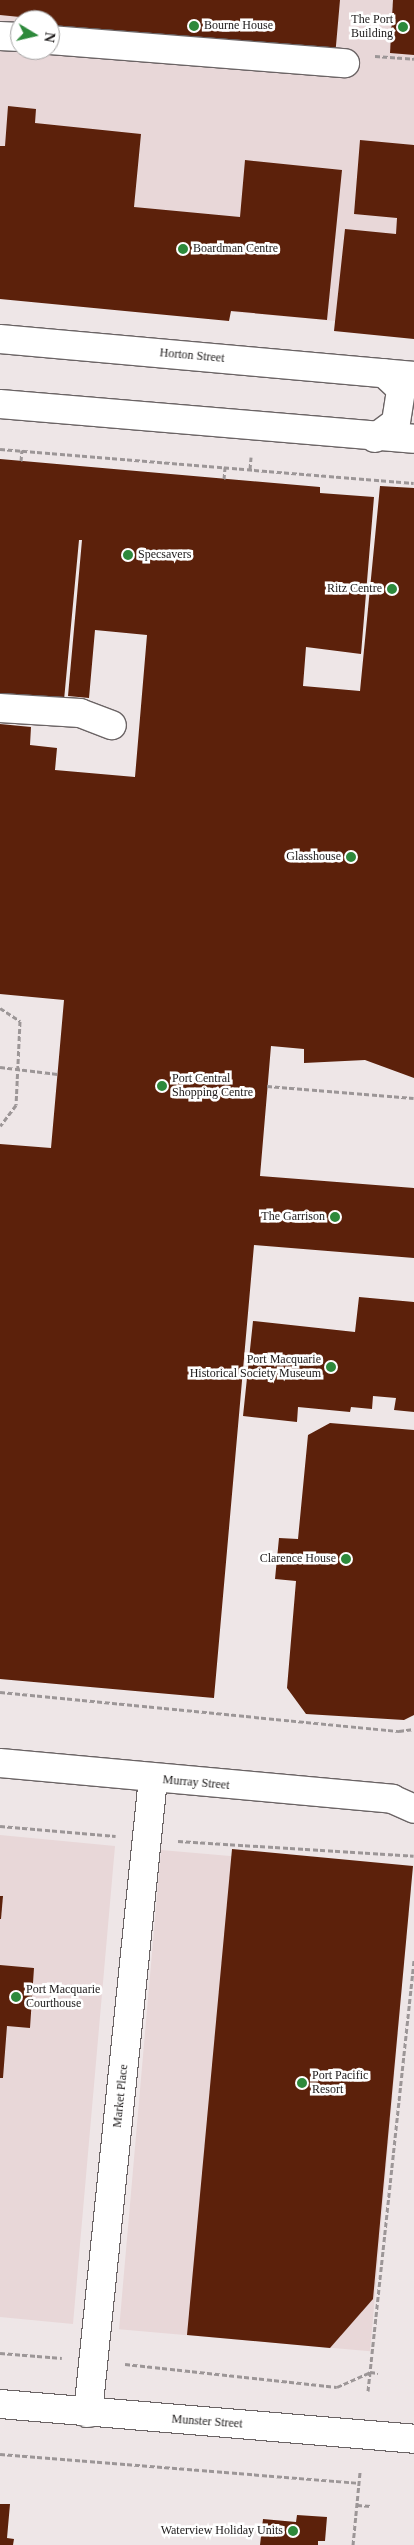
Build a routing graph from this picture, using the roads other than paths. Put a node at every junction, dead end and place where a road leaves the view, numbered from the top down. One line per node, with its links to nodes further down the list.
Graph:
1 (60, 41): 2 (street)
2 (346, 63)
3 (0, 339): 4 (street, Horton Street)
4 (384, 373): 5 (street, Horton Street); 7 (street)
5 (414, 376)
6 (0, 404): 7 (street)
7 (375, 438): 8 (street)
8 (414, 439)
9 (0, 708): 10 (street)
10 (112, 725)
11 (0, 1763): 12 (street, Murray Street)
12 (154, 1779): 13 (street, Murray Street); 15 (street, Market Place)
13 (407, 1800)
14 (0, 2404): 15 (street, Munster Street)
15 (88, 2413): 16 (street, Munster Street)
16 (414, 2438)

